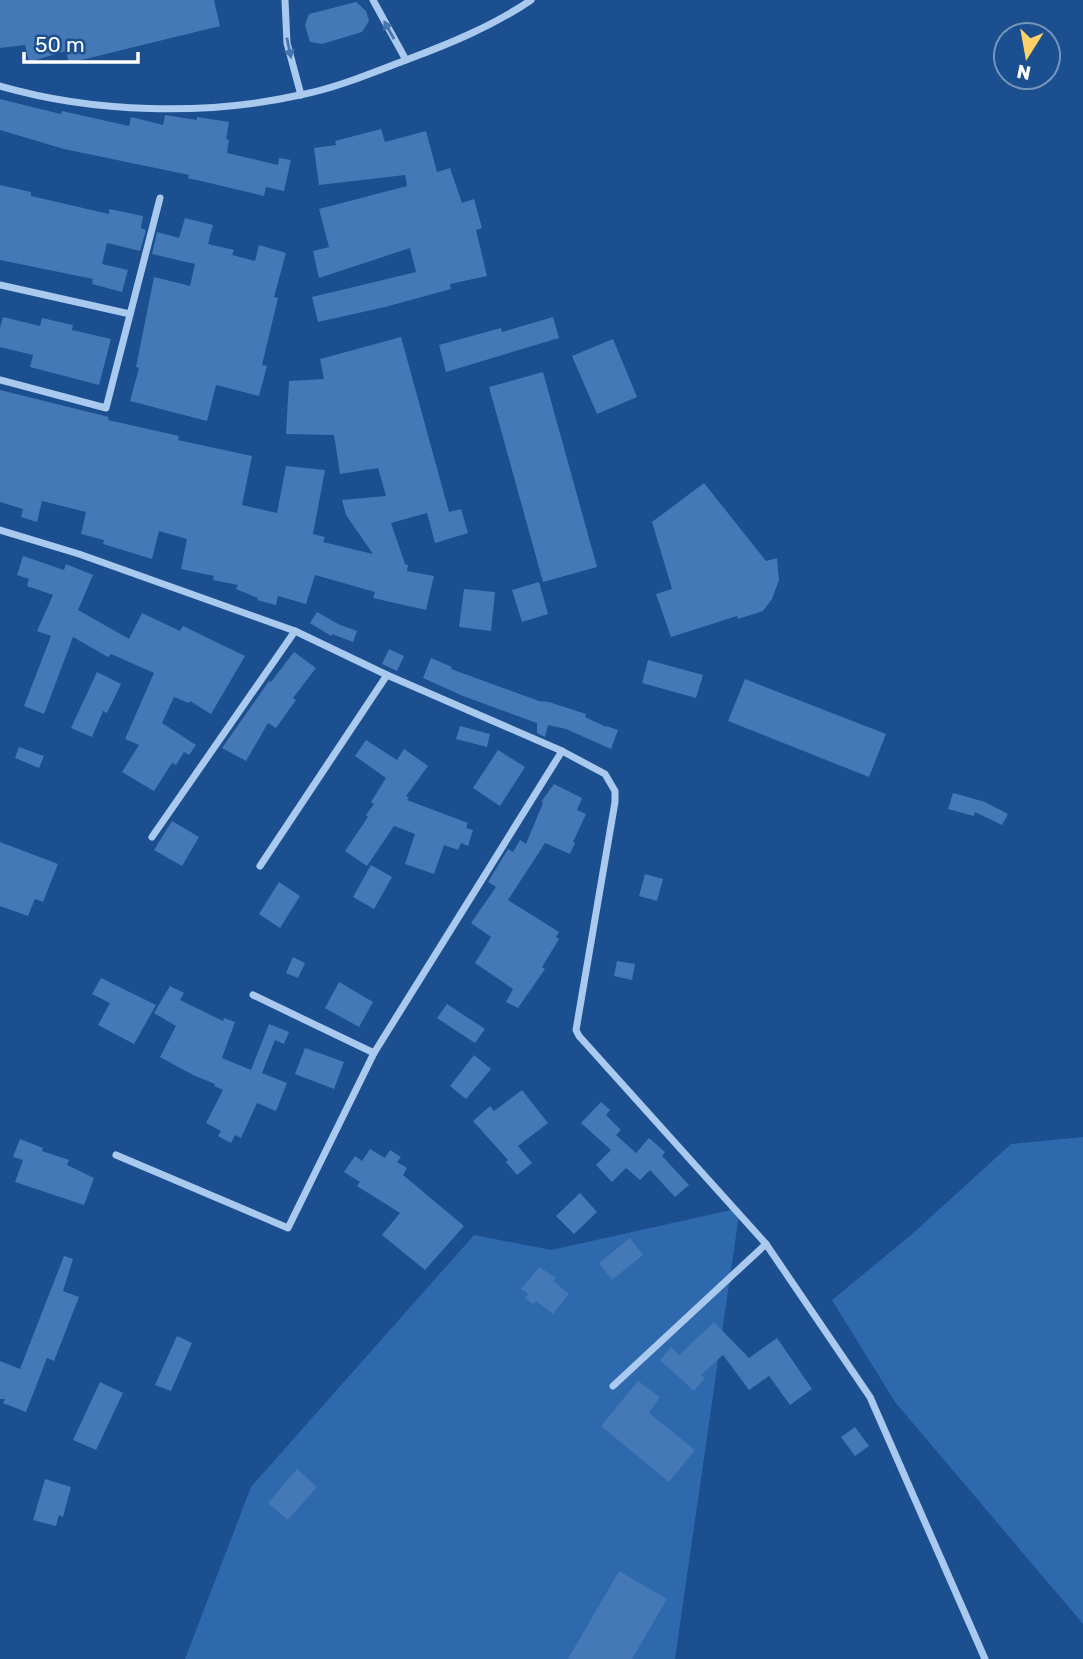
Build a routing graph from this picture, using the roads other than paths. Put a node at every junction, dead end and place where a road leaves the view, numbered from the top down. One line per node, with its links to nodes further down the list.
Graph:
1 (285, 0): 6 (street, one-way to 6)
2 (373, 0): 4 (street, one-way to 2)
3 (531, 0): 4 (street)
4 (406, 60): 6 (street)
5 (0, 86): 6 (street)
6 (301, 95)
7 (160, 198): 9 (street)
8 (0, 285): 9 (street)
9 (130, 314): 10 (street)
10 (0, 380)
11 (0, 530): 12 (street)
12 (295, 631): 13 (street); 15 (street)
13 (387, 675): 14 (street); 16 (street)
14 (562, 751): 18 (street); 20 (street)
15 (152, 837)
16 (260, 866)
17 (253, 995): 18 (street)
18 (374, 1053): 19 (street)
19 (116, 1155)
20 (766, 1244): 21 (street); 22 (street)
21 (613, 1386)
22 (985, 1659)

